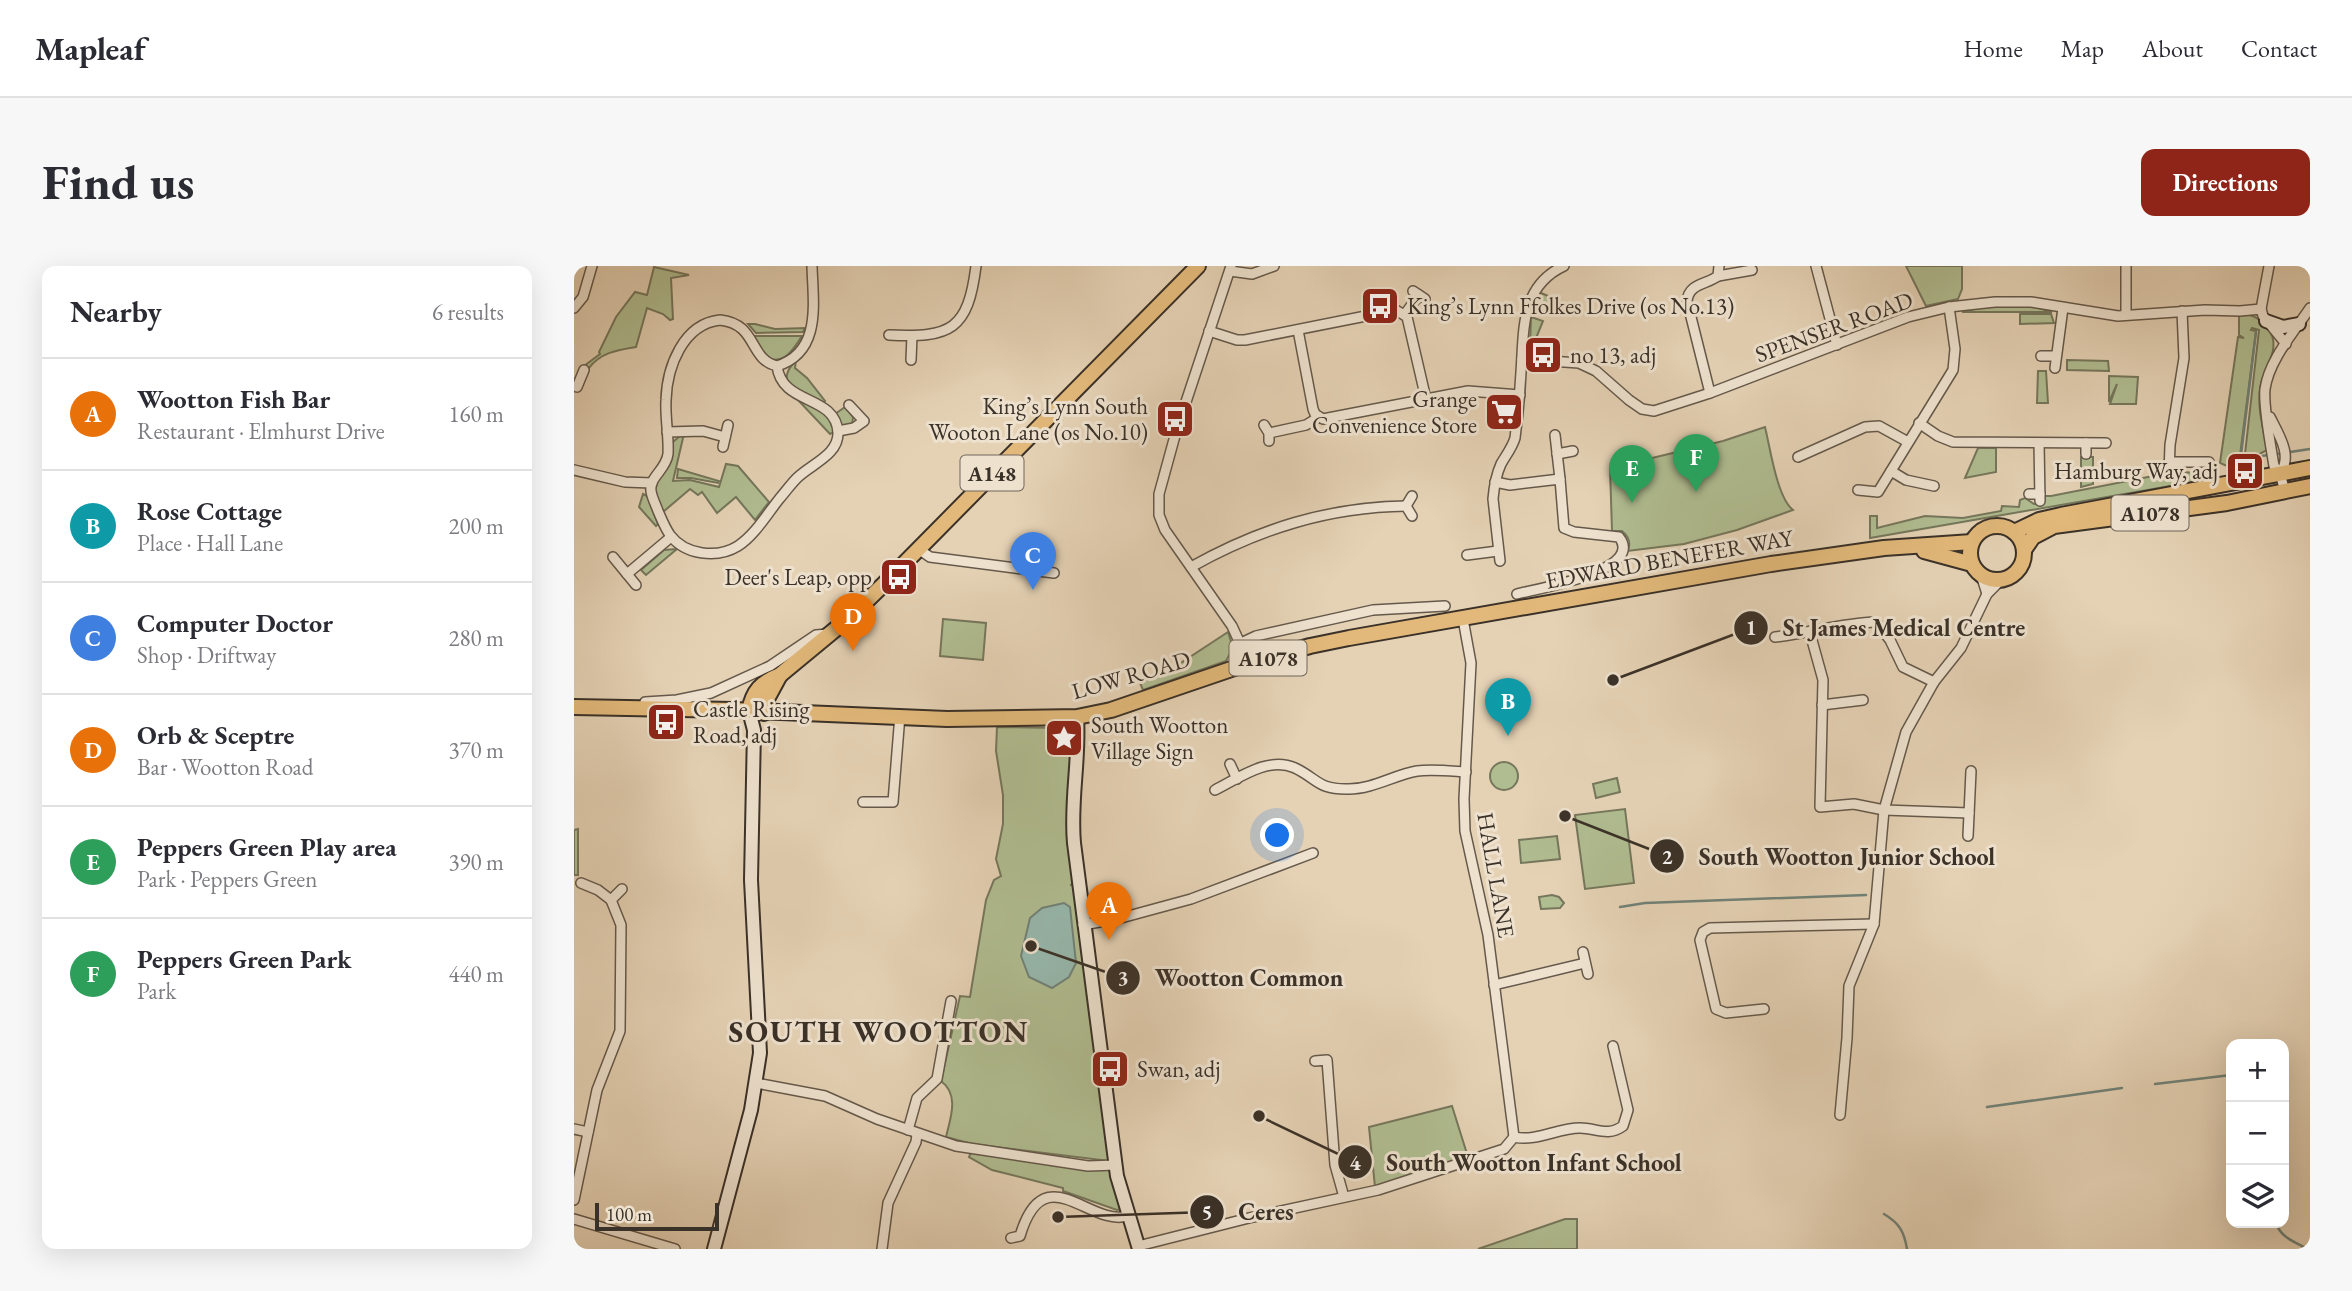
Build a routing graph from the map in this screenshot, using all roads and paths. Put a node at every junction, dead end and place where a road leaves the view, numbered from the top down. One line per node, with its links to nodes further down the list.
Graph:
1 (592, 266): 18 (street)
2 (812, 266): 34 (street)
3 (976, 266): 27 (street)
4 (1274, 266): 11 (street)
5 (1564, 266): 33 (street)
6 (1719, 266): 13 (street)
7 (1816, 266): 29 (street)
8 (2126, 266): 22 (street)
9 (2269, 266): 21 (street)
10 (1194, 267): 81 (main road, A148)
11 (1231, 269): 25 (street)
12 (1752, 270): 13 (street)
13 (1718, 276): 36 (street)
14 (1419, 295): 20 (street)
15 (1949, 307): 16 (street, SPENSER ROAD); 29 (street, SPENSER ROAD); 42 (street)
16 (2063, 308): 22 (street, SPENSER ROAD); 31 (street)
17 (2310, 308): 23 (street)
18 (574, 309)
19 (2182, 311): 21 (street, SPENSER ROAD); 22 (street, SPENSER ROAD); 58 (street)
20 (1405, 314): 24 (street); 38 (street)
21 (2263, 315): 23 (street); 28 (street)
22 (2126, 316)
23 (2299, 324): 28 (street)
24 (1298, 330): 25 (street); 41 (street)
25 (1209, 331): 86 (street)
26 (889, 335): 27 (street)
27 (912, 336): 32 (street)
28 (2286, 344): 40 (street)
29 (1837, 345): 36 (street, SPENSER ROAD)
30 (2041, 356): 31 (street)
31 (2056, 356): 35 (street)
32 (911, 359)
33 (1522, 359): 36 (street, SPENSER ROAD); 37 (street)
34 (776, 366): 44 (street); 45 (street)
35 (2055, 368)
36 (1710, 393)
37 (1520, 395): 38 (street); 68 (street)
38 (1426, 398): 41 (street)
39 (849, 405): 44 (street)
40 (2266, 409): 65 (street); 65 (street)
41 (1319, 417): 46 (street)
42 (1919, 424): 49 (street); 50 (street)
43 (728, 425): 45 (street)
44 (838, 431): 79 (street)
45 (667, 432): 69 (street)
46 (1267, 433)
47 (1555, 435): 55 (street)
48 (1840, 437): 49 (street); 53 (street); 57 (street)
49 (1908, 442): 63 (street)
50 (2039, 443): 51 (street); 74 (street)
51 (2086, 443): 52 (street); 56 (street)
52 (2106, 443)
53 (1846, 448)
54 (1573, 451): 55 (street)
55 (1558, 454): 66 (street)
56 (2086, 454)
57 (1798, 457)
58 (2169, 462): 59 (street); 64 (street)
59 (2209, 462)
60 (2310, 468): 65 (main road, EDWARD BENEFER WAY / A1078)
61 (618, 469): 67 (street)
62 (574, 470): 67 (street)
63 (1891, 471): 70 (street); 72 (street)
64 (2169, 473)
65 (2280, 473): 73 (street); 78 (main road, EDWARD BENEFER WAY / A1078)
66 (1560, 479): 68 (street); 92 (street)
67 (615, 480): 69 (street)
68 (1495, 482): 84 (street)
69 (652, 483): 79 (street)
70 (1934, 486)
71 (2310, 486): 73 (main road, A1078)
72 (1858, 490)
73 (2285, 492): 83 (main road, A1078)
74 (2029, 494)
75 (1412, 496): 76 (street)
76 (1406, 506): 77 (street); 86 (street)
77 (1412, 516)
78 (2014, 532): 80 (main road, EDWARD BENEFER WAY / A1078); 83 (main road)
79 (671, 537): 89 (street)
80 (1972, 542): 82 (main road, EDWARD BENEFER WAY / A1078); 87 (main road)
81 (918, 548): 88 (street); 96 (main road, A148)
82 (1884, 548): 87 (main road, EDWARD BENEFER WAY / A1078); 95 (main road, EDWARD BENEFER WAY / A1078)
83 (2024, 550): 90 (main road, A1078)
84 (1467, 555)
85 (613, 557): 89 (street)
86 (1191, 567): 99 (street)
87 (1976, 569): 90 (main road, EDWARD BENEFER WAY / A1078); 93 (street)
88 (1054, 573)
89 (627, 574): 91 (street)
90 (2001, 580): 93 (street)
91 (636, 585)
92 (1517, 594)
93 (1987, 594): 101 (street)
94 (1440, 608): 99 (street)
95 (1463, 619): 100 (main road, LOW ROAD / A1078); 111 (street, HALL LANE)
96 (829, 633): 105 (street); 106 (main road, A148)
97 (1810, 633): 98 (street); 101 (street); 103 (street)
98 (1775, 637)
99 (1241, 643): 100 (street)
100 (1249, 663): 108 (main road, LOW ROAD / A1078)
101 (1934, 682): 115 (street)
102 (1863, 700): 103 (street)
103 (1822, 705): 115 (street)
104 (574, 707): 105 (main road, LOW ROAD)
105 (635, 708): 106 (main road, LOW ROAD)
106 (756, 712): 107 (main road, LOW ROAD / A1078); 132 (street)
107 (900, 715): 108 (main road, LOW ROAD / A1078); 114 (street)
108 (1077, 717): 123 (street)
109 (1230, 764): 112 (street)
110 (1971, 771): 116 (street)
111 (1466, 772): 112 (street); 127 (street, HALL LANE)
112 (1237, 779): 113 (street)
113 (1215, 790)
114 (863, 803)
115 (1884, 810): 116 (street); 122 (street)
116 (1969, 814): 117 (street)
117 (1968, 836)
118 (1313, 853): 123 (street)
119 (581, 883): 121 (street)
120 (622, 889): 121 (street)
121 (611, 900): 135 (street)
122 (1874, 924): 129 (street); 133 (street)
123 (1083, 925): 138 (street)
124 (1583, 952): 125 (street)
125 (1585, 963): 126 (street); 127 (street)
126 (1588, 974)
127 (1494, 985): 137 (street, HALL LANE)
128 (951, 1001): 136 (street)
129 (1764, 1009)
130 (1613, 1046): 137 (street)
131 (1315, 1061): 139 (street)
132 (756, 1083): 136 (street); 146 (street)
133 (1840, 1115)
134 (574, 1129): 135 (street)
135 (588, 1132): 140 (street)
136 (913, 1132): 138 (street); 147 (street)
137 (1514, 1137): 139 (street)
138 (1116, 1165): 141 (street)
139 (1344, 1197): 144 (street)
140 (574, 1200)
141 (1127, 1216): 143 (street); 144 (street)
142 (574, 1219): 145 (street)
143 (1011, 1238)
144 (1138, 1248)
145 (675, 1249)
146 (714, 1249)
147 (882, 1249)

